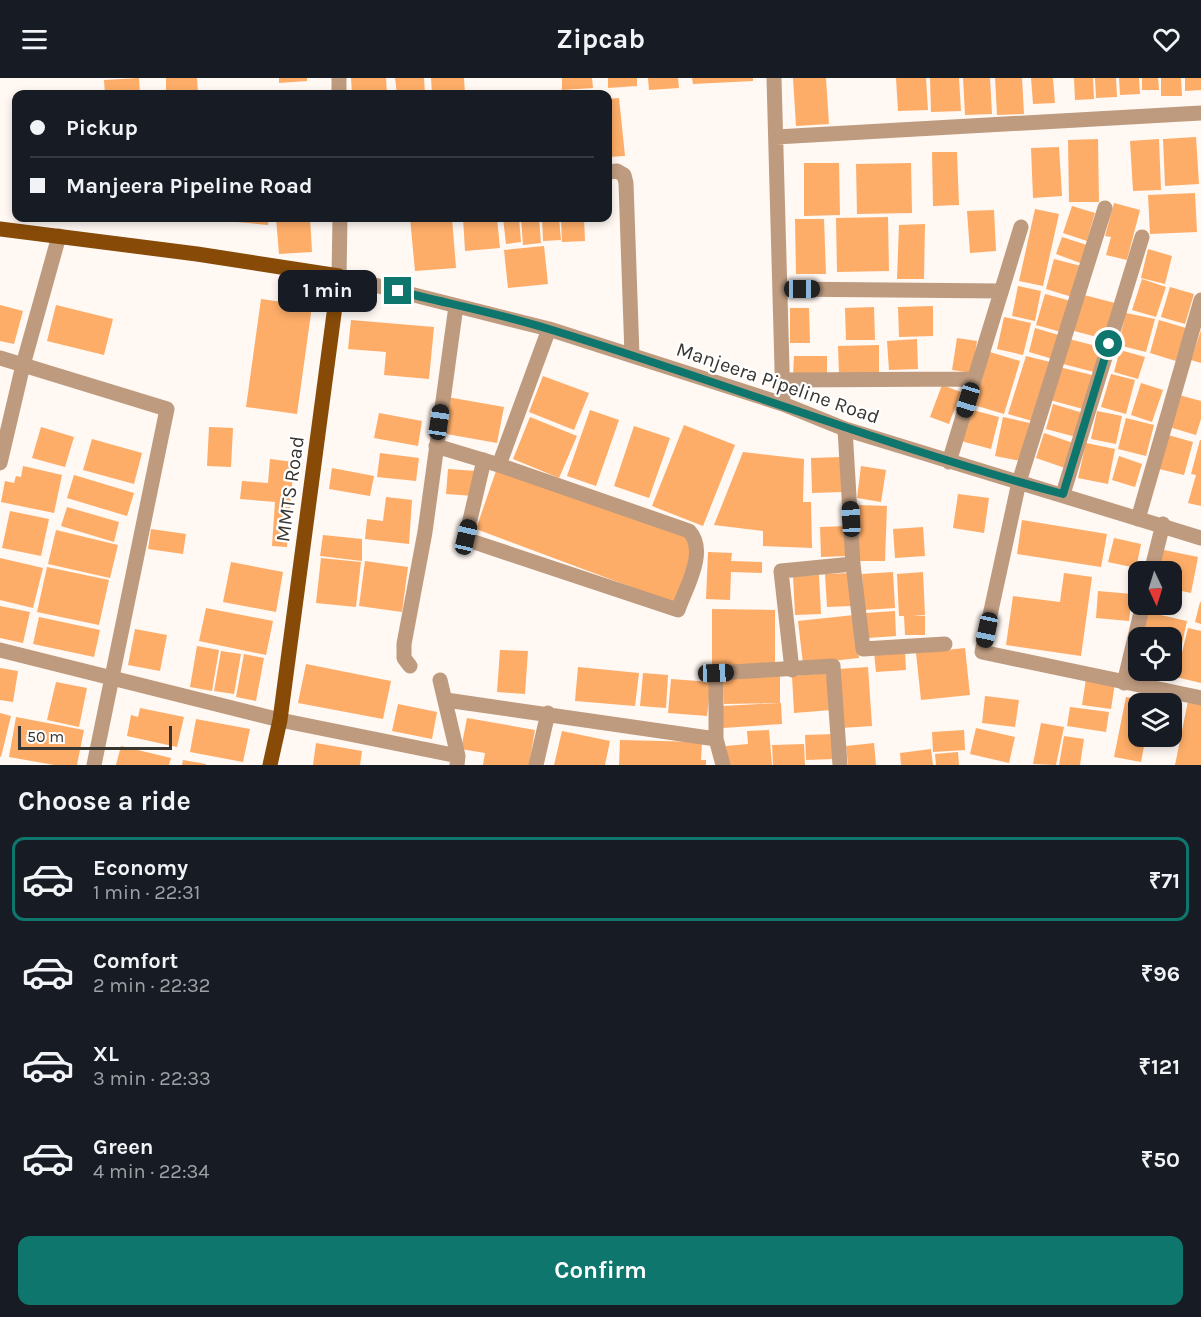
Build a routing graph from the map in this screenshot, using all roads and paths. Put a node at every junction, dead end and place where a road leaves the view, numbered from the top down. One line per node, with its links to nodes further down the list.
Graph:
1 (774, 78): 3 (street)
2 (1201, 112): 3 (street)
3 (776, 137): 12 (street)
4 (612, 172): 17 (street)
5 (1106, 208): 29 (street)
6 (340, 222): 11 (street, MMTS Road)
7 (1021, 227): 13 (street)
8 (0, 229): 9 (main road)
9 (59, 236): 11 (main road); 19 (street)
10 (1142, 237): 30 (street)
11 (339, 276): 15 (street, Manjeera Pipeline Road); 47 (main road, MMTS Road)
12 (780, 289): 13 (street); 21 (street)
13 (1001, 291): 20 (street)
14 (1201, 300): 31 (street)
15 (456, 306): 16 (street, Manjeera Pipeline Road); 24 (street)
16 (549, 329): 17 (street, Manjeera Pipeline Road); 28 (street)
17 (632, 355): 22 (street, Manjeera Pipeline Road)
18 (0, 358): 19 (street)
19 (23, 365): 27 (street); 41 (street)
20 (974, 379): 21 (street); 26 (street)
21 (782, 380): 22 (street)
22 (783, 404): 23 (street, Manjeera Pipeline Road)
23 (845, 429): 26 (street, Manjeera Pipeline Road); 35 (street)
24 (436, 446): 25 (street); 39 (street)
25 (484, 460): 28 (street); 28 (street)
26 (949, 462): 29 (street, Manjeera Pipeline Road)
27 (0, 463)
28 (499, 465)
29 (1019, 482): 30 (street, Manjeera Pipeline Road); 43 (street)
30 (1063, 494): 31 (street, Manjeera Pipeline Road)
31 (1138, 519): 32 (street, Manjeera Pipeline Road)
32 (1163, 524): 33 (street, Manjeera Pipeline Road); 34 (street)
33 (1201, 538)
34 (1154, 561)
35 (853, 564): 37 (street); 40 (street)
36 (1140, 615): 43 (street)
37 (945, 644)
38 (0, 650): 41 (street)
39 (410, 666)
40 (792, 670): 48 (street); 54 (street)
41 (111, 677): 47 (street); 50 (street)
42 (440, 680): 45 (street)
43 (1124, 683): 44 (street)
44 (1201, 698)
45 (446, 700): 46 (street); 49 (street)
46 (548, 713): 48 (street); 52 (street)
47 (280, 720): 49 (street); 51 (main road, MMTS Road)
48 (716, 739): 53 (street)
49 (458, 761)
50 (94, 765)
51 (270, 765)
52 (536, 765)
53 (723, 765)
54 (840, 765)

